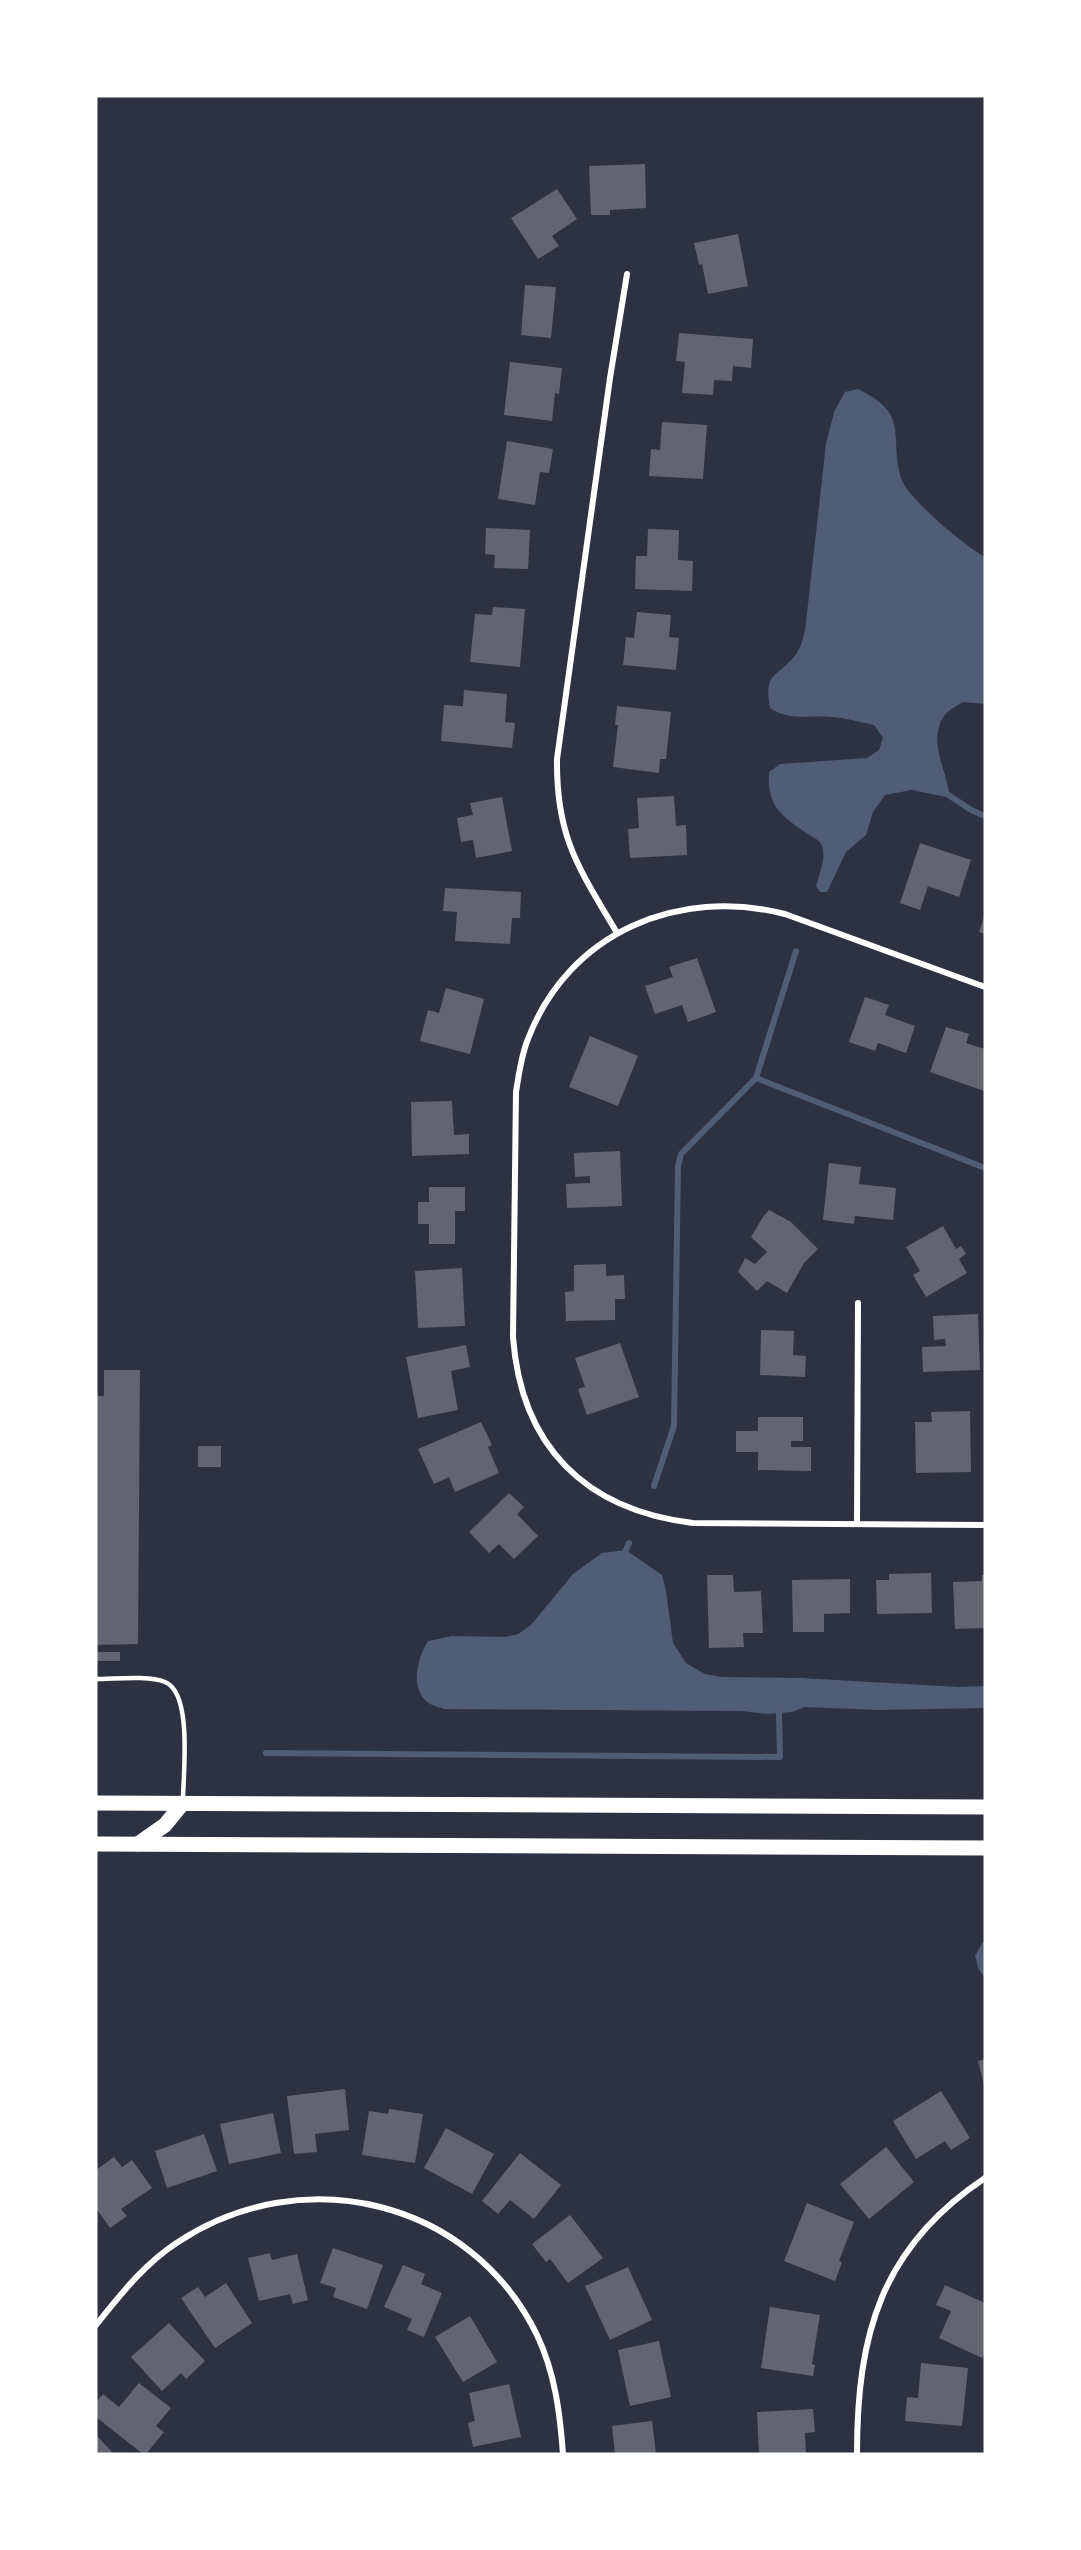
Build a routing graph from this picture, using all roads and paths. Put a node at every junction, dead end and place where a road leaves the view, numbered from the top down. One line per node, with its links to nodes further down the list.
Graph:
1 (627, 274): 2 (street)
2 (617, 933): 3 (street); 5 (street)
3 (985, 987)
4 (858, 1303): 5 (street)
5 (857, 1523): 6 (street)
6 (985, 1525)
7 (96, 1679): 9 (lane)
8 (96, 1803): 9 (main road)
9 (183, 1803): 10 (main road); 12 (main road)
10 (985, 1807)
11 (96, 1844): 12 (main road)
12 (138, 1844): 13 (main road)
13 (985, 1848)
14 (985, 2178): 17 (street)
15 (96, 2325): 16 (street)
16 (563, 2454)
17 (857, 2454)

